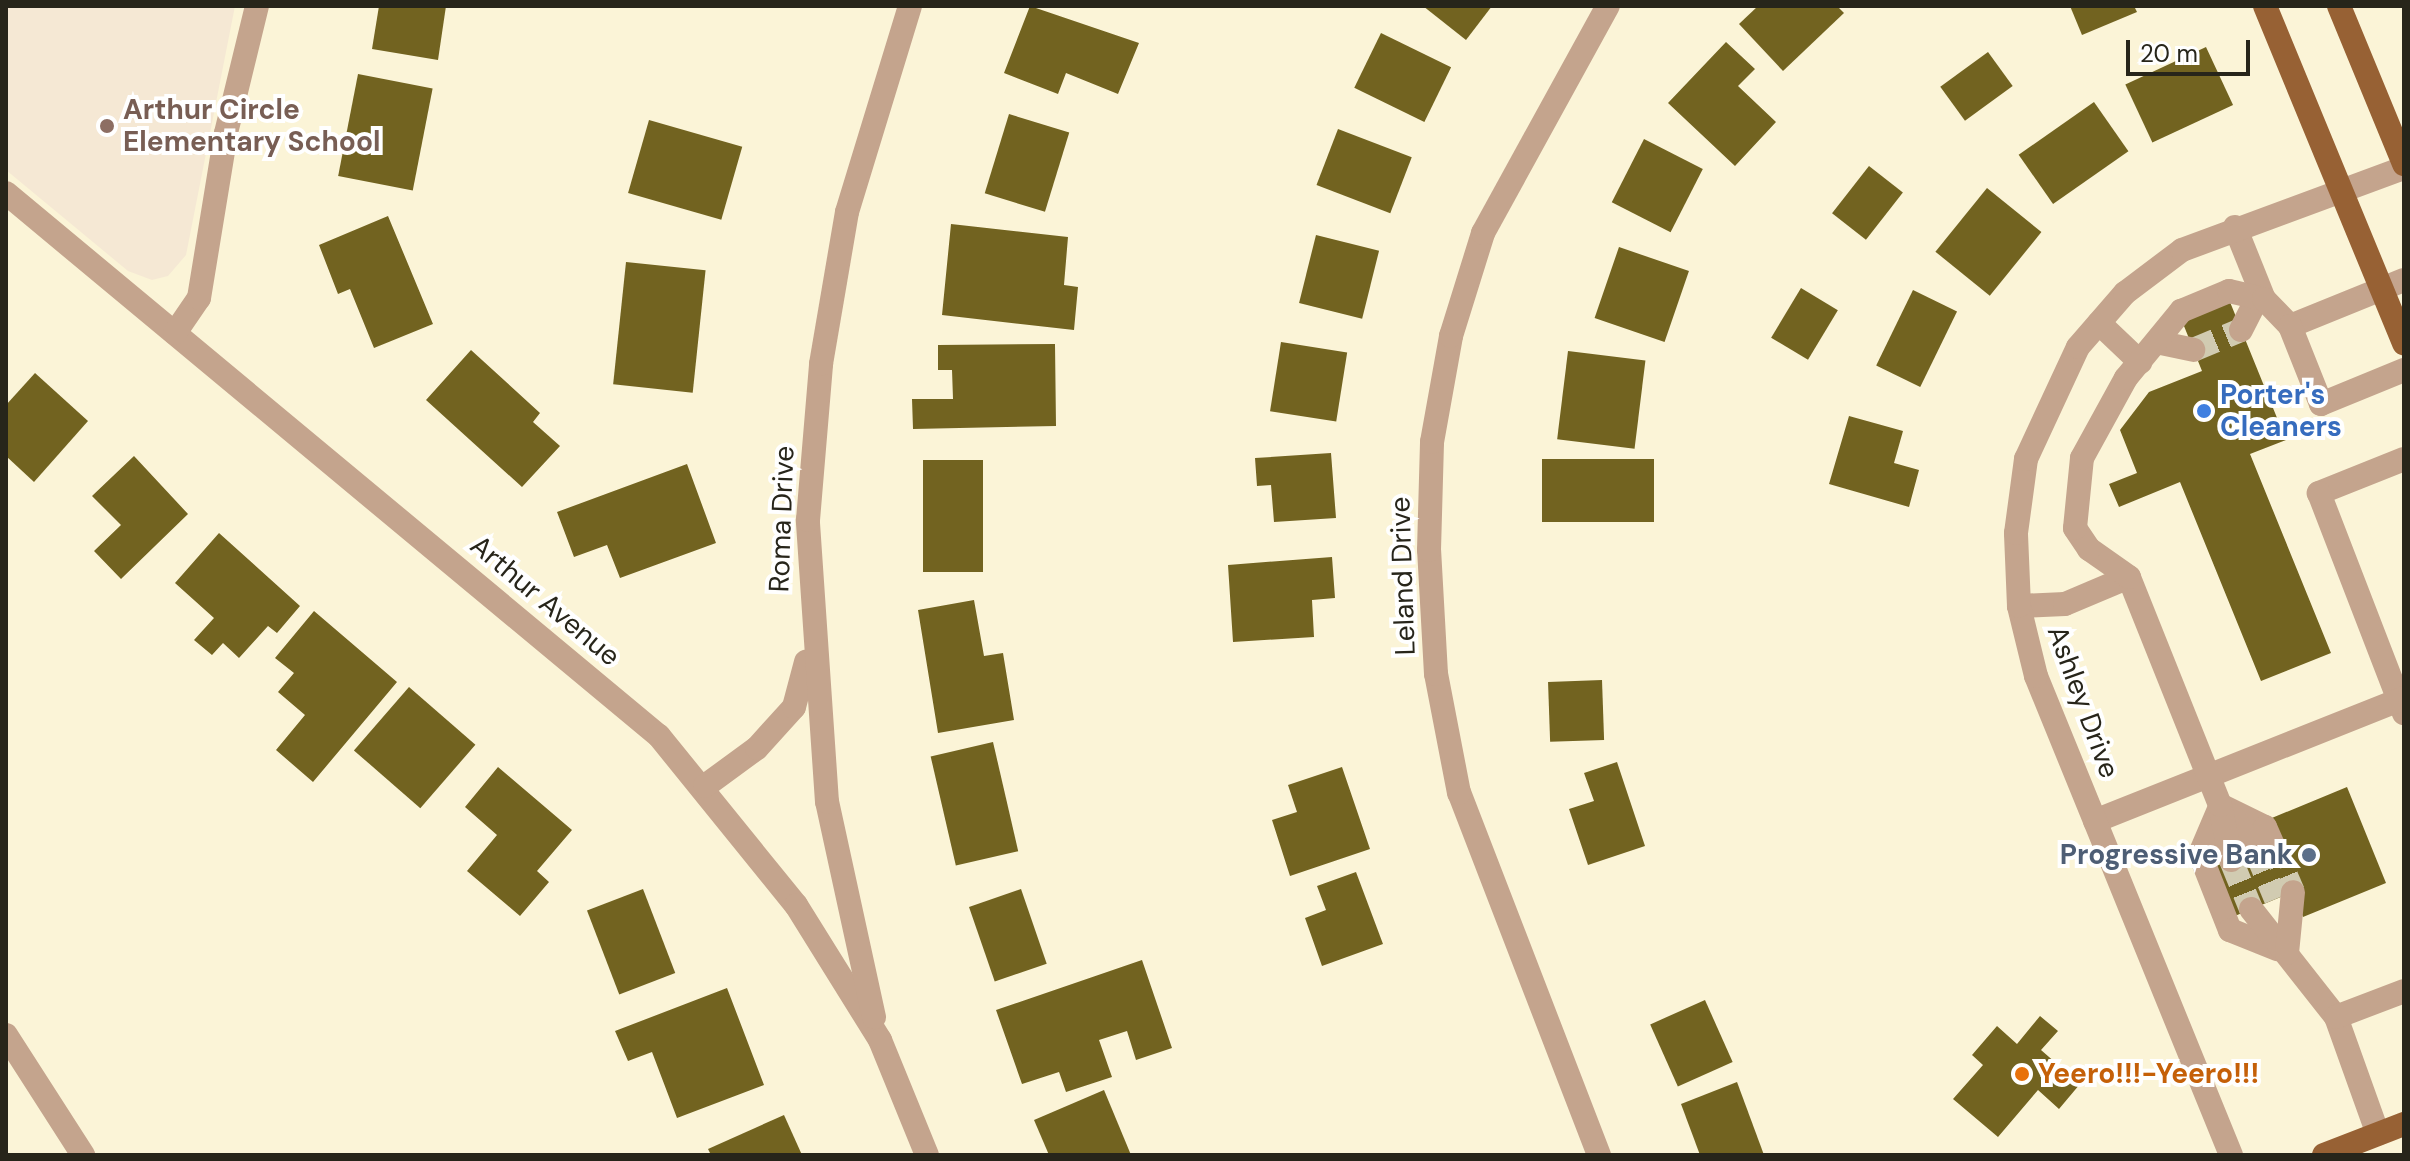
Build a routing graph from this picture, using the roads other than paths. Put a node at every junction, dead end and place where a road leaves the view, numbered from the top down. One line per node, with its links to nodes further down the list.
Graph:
1 (257, 6): 15 (street)
2 (910, 6): 24 (street, Roma Drive)
3 (1608, 6): 44 (street, Leland Drive)
4 (2265, 6): 7 (main road)
5 (2339, 6): 6 (main road)
6 (2404, 166): 7 (street, Ashley Drive)
7 (2342, 191): 9 (street, Ashley Drive); 10 (main road)
8 (6, 193): 15 (street, Arthur Avenue)
9 (2235, 227): 11 (street); 12 (street, Ashley Drive)
10 (2393, 283): 13 (street); 17 (main road)
11 (2260, 300): 13 (street); 14 (street); 16 (street)
12 (2099, 323): 19 (street); 23 (street, Ashley Drive)
13 (2290, 326): 20 (street)
14 (2241, 330)
15 (175, 333): 27 (street, Arthur Avenue)
16 (2161, 343): 18 (street); 19 (street)
17 (2404, 343)
18 (2193, 350)
19 (2140, 362): 22 (street)
20 (2404, 370)
21 (2404, 459): 25 (street)
22 (2129, 577): 23 (street); 26 (street)
23 (2019, 606): 29 (street, Ashley Drive)
24 (811, 644): 27 (street); 38 (street, Roma Drive)
25 (2402, 704): 26 (street)
26 (2209, 776): 28 (street); 29 (street)
27 (705, 786): 38 (street, Arthur Avenue)
28 (2220, 805): 30 (street); 31 (street); 34 (street)
29 (2095, 821): 45 (street, Ashley Drive)
30 (2264, 846)
31 (2231, 860)
32 (2284, 895): 34 (street)
33 (2251, 909): 34 (street)
34 (2287, 953): 36 (street)
35 (2404, 991): 36 (street)
36 (2336, 1017): 40 (street)
37 (6, 1035): 42 (street)
38 (880, 1040): 43 (street, Arthur Avenue)
39 (2404, 1124): 40 (main road)
40 (2378, 1134): 41 (main road)
41 (2335, 1153)
42 (83, 1155)
43 (927, 1155)
44 (1599, 1155)
45 (2231, 1155)

